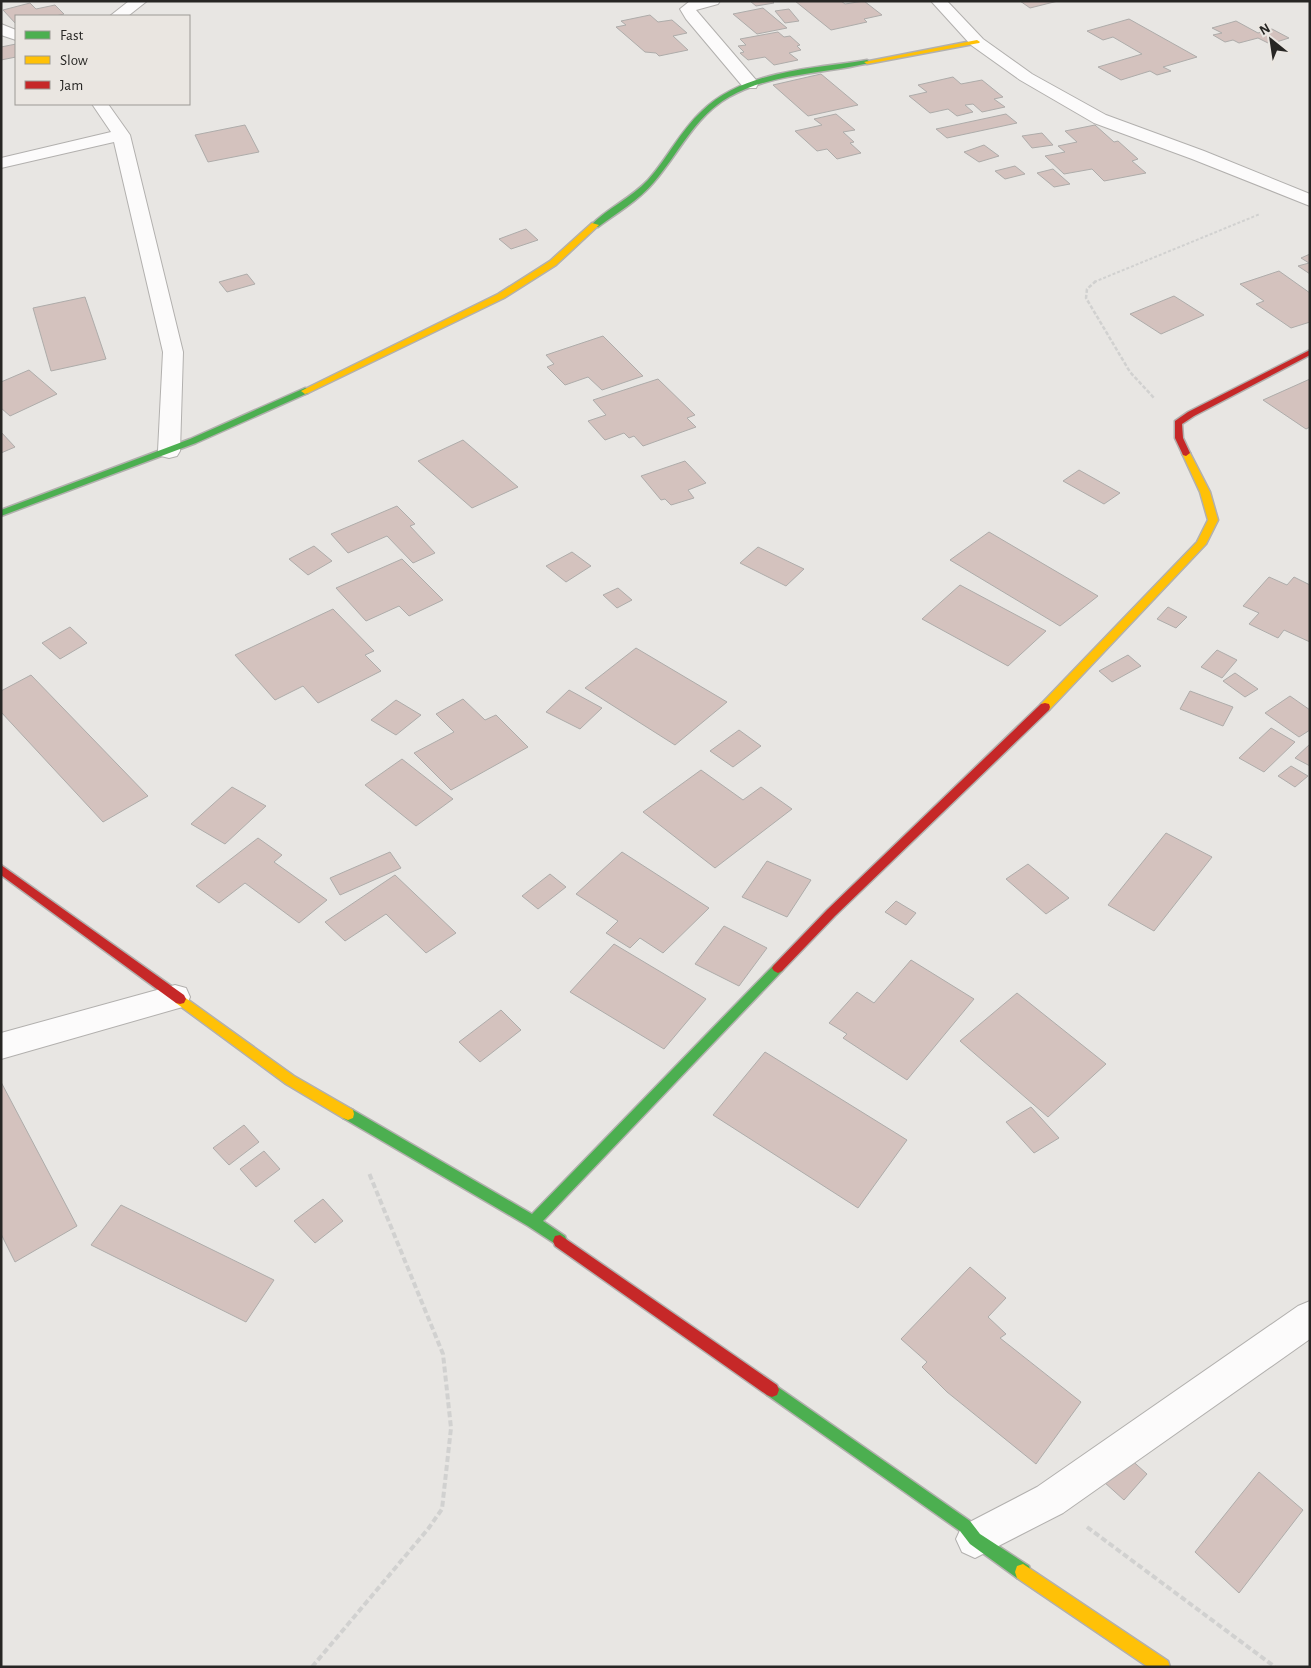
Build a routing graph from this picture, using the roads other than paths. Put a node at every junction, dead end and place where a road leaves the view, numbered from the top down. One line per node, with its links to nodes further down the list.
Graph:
1 (140, 1): 4 (street)
2 (713, 1): 8 (street)
3 (938, 1): 7 (street)
4 (119, 15)
5 (1, 30): 6 (street)
6 (15, 35)
7 (977, 42): 8 (street); 12 (street)
8 (750, 84): 14 (street)
9 (101, 105): 10 (street)
10 (121, 135): 11 (street); 14 (street)
11 (1, 163)
12 (1306, 199)
13 (1310, 352): 19 (street)
14 (169, 451): 15 (street)
15 (1, 513)
16 (1, 869): 17 (street)
17 (175, 997): 18 (street); 19 (street)
18 (1, 1046)
19 (533, 1222): 22 (street)
20 (1310, 1318): 21 (street)
21 (1293, 1342): 22 (street)
22 (975, 1539): 23 (street)
23 (1162, 1667)

